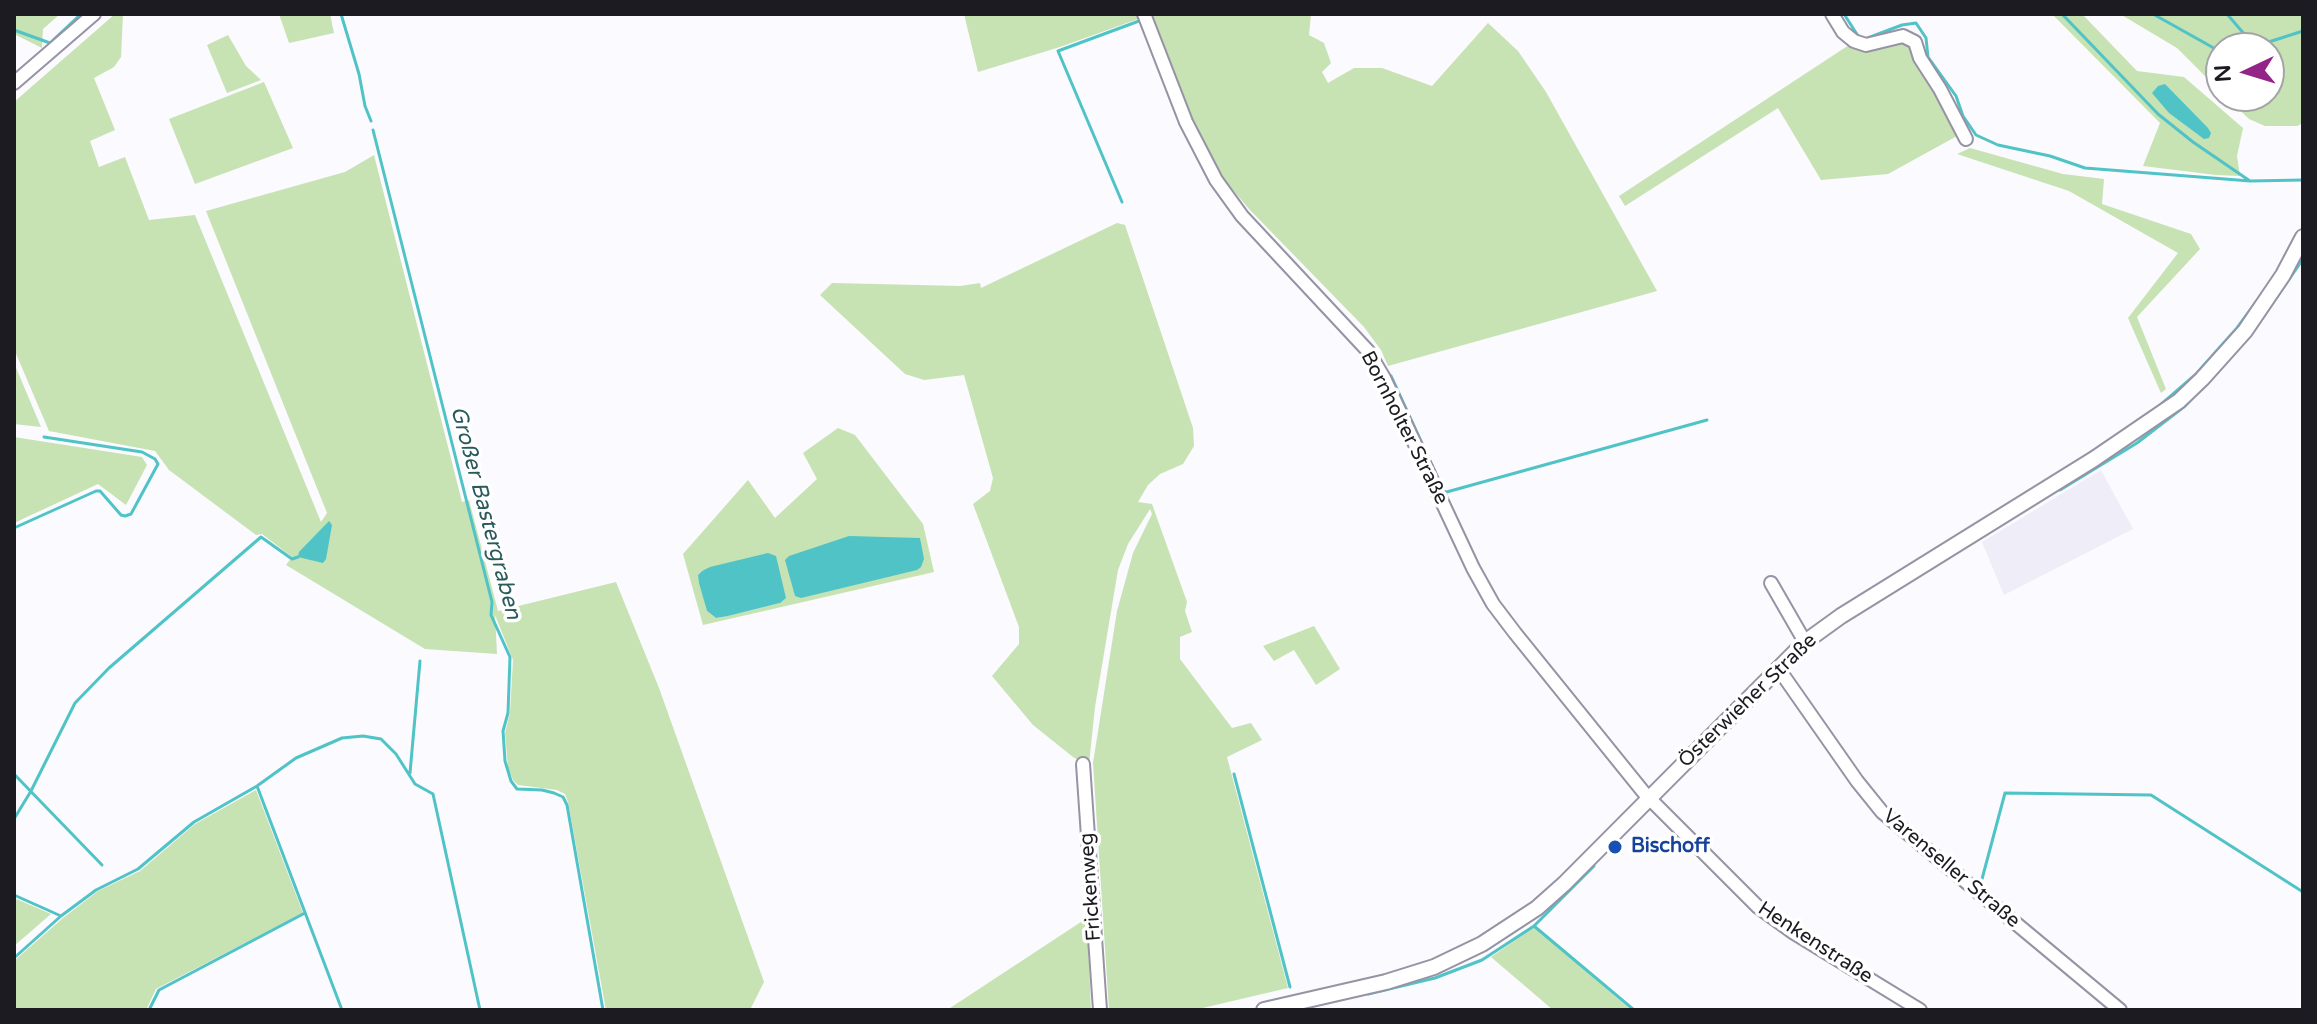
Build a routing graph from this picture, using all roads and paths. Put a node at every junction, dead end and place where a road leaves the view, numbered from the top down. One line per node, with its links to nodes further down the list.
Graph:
1 (94, 14): 4 (street)
2 (1144, 14): 11 (street, Bornholter Straße)
3 (1832, 14): 5 (street)
4 (14, 83)
5 (1966, 139)
6 (2303, 237): 8 (street, Österwieher Straße)
7 (1771, 583): 8 (street)
8 (1805, 642): 9 (street, Österwieher Straße)
9 (1778, 668): 11 (street, Österwieher Straße); 15 (street, Varenseller Straße)
10 (1083, 764): 12 (street, Frickenweg)
11 (1650, 798): 13 (street, Österwieher Straße); 14 (street, Henkenstraße)
12 (1100, 1010)
13 (1264, 1010)
14 (1920, 1010)
15 (2120, 1010)

